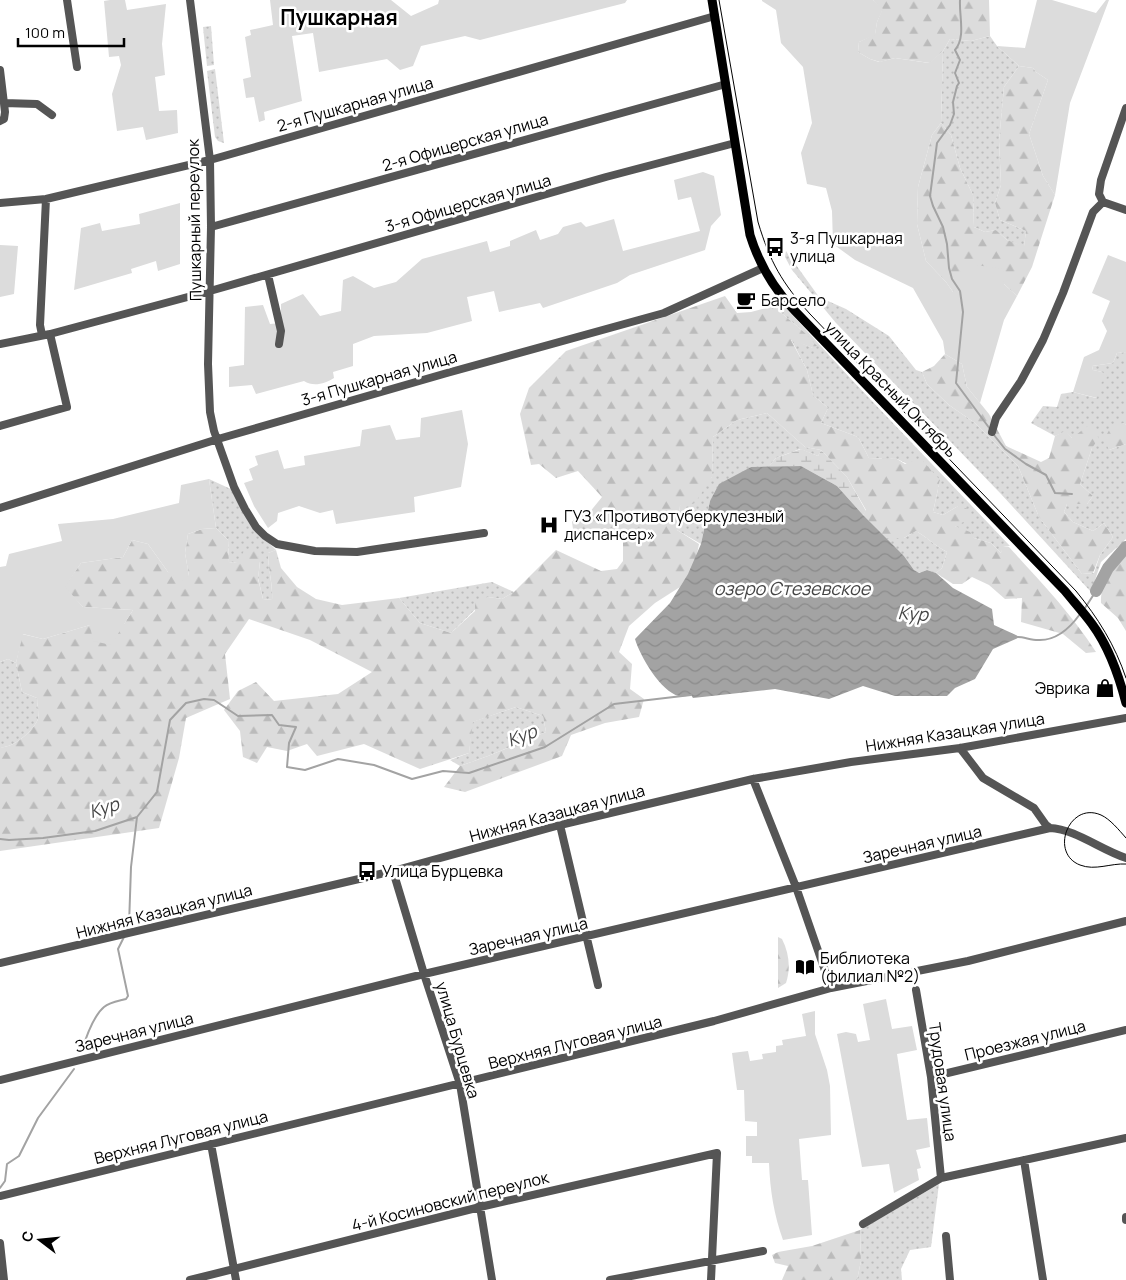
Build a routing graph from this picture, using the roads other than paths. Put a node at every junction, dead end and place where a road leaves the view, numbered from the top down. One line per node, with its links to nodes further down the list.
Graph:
1 (67, 0): 5 (street)
2 (190, 0): 13 (street, Пушкарный переулок)
3 (712, 0): 4 (main road, улица Красный Октябрь)
4 (715, 16): 7 (main road, улица Красный Октябрь); 13 (street, 2-я Пушкарная улица)
5 (77, 67)
6 (0, 70): 8 (street)
7 (726, 84): 12 (main road, улица Красный Октябрь); 18 (street, 2-я Офицерская улица)
8 (4, 103): 10 (street); 11 (street)
9 (1126, 108): 15 (street)
10 (52, 115)
11 (0, 121)
12 (735, 143): 19 (main road, улица Красный Октябрь); 20 (street, 3-я Офицерская улица)
13 (210, 160): 14 (street, 2-я Пушкарная улица); 18 (street, Пушкарный переулок)
14 (46, 199): 16 (street, 2-я Пушкарная улица); 22 (street)
15 (1103, 202): 17 (street); 26 (street)
16 (0, 203)
17 (1126, 210)
18 (211, 227): 21 (street, Пушкарный переулок)
19 (763, 268): 27 (street, 3-я Пушкарная улица); 30 (main road, улица Красный Октябрь)
20 (268, 275): 21 (street, 3-я Офицерская улица); 24 (street)
21 (210, 291): 22 (street, 3-я Офицерская улица); 27 (street, Пушкарный переулок)
22 (46, 335): 23 (street, 3-я Офицерская улица); 25 (street)
23 (0, 344)
24 (279, 344)
25 (0, 426)
26 (992, 432)
27 (218, 439): 28 (street, 3-я Пушкарная улица); 29 (street, Пушкарный переулок)
28 (0, 508)
29 (484, 533)
30 (1126, 703)
31 (1126, 718): 32 (street, Нижняя Казацкая улица)
32 (960, 748): 33 (street, Нижняя Казацкая улица); 35 (street)
33 (753, 779): 34 (street, Нижняя Казацкая улица); 38 (street)
34 (560, 825): 37 (street, Нижняя Казацкая улица); 40 (street)
35 (1050, 828): 36 (street, Заречная улица); 38 (street, Заречная улица)
36 (1126, 858)
37 (393, 871): 41 (street, Нижняя Казацкая улица); 42 (street, улица Бурцевка)
38 (796, 887): 40 (street, Заречная улица); 44 (street)
39 (1126, 921): 44 (street, Верхняя Луговая улица)
40 (587, 937): 42 (street, Заречная улица); 43 (street)
41 (0, 963)
42 (424, 974): 48 (street, Заречная улица); 49 (street, улица Бурцевка)
43 (598, 985)
44 (831, 988): 49 (street, Верхняя Луговая улица)
45 (916, 990): 47 (street, Трудовая улица)
46 (1126, 1030): 47 (street, Проезжая улица)
47 (931, 1077): 53 (street, Трудовая улица)
48 (0, 1080)
49 (460, 1084): 51 (street, Верхняя Луговая улица); 55 (street, улица Бурцевка)
50 (1126, 1138): 52 (street)
51 (211, 1144): 54 (street, Верхняя Луговая улица); 61 (street)
52 (1024, 1160): 53 (street); 69 (street)
53 (941, 1178): 56 (street)
54 (0, 1196)
55 (480, 1207): 60 (street, 4-й Косиновский переулок); 61 (street, 4-й Косиновский переулок); 65 (street, улица Бурцевка)
56 (862, 1224)
57 (946, 1236): 68 (street)
58 (0, 1243): 62 (street)
59 (763, 1251): 60 (street)
60 (712, 1261): 66 (street); 67 (street)
61 (234, 1269): 63 (street, 4-й Косиновский переулок); 64 (street)
62 (4, 1280)
63 (190, 1280)
64 (236, 1280)
65 (492, 1280)
66 (610, 1280)
67 (711, 1280)
68 (950, 1280)
69 (1043, 1280)

